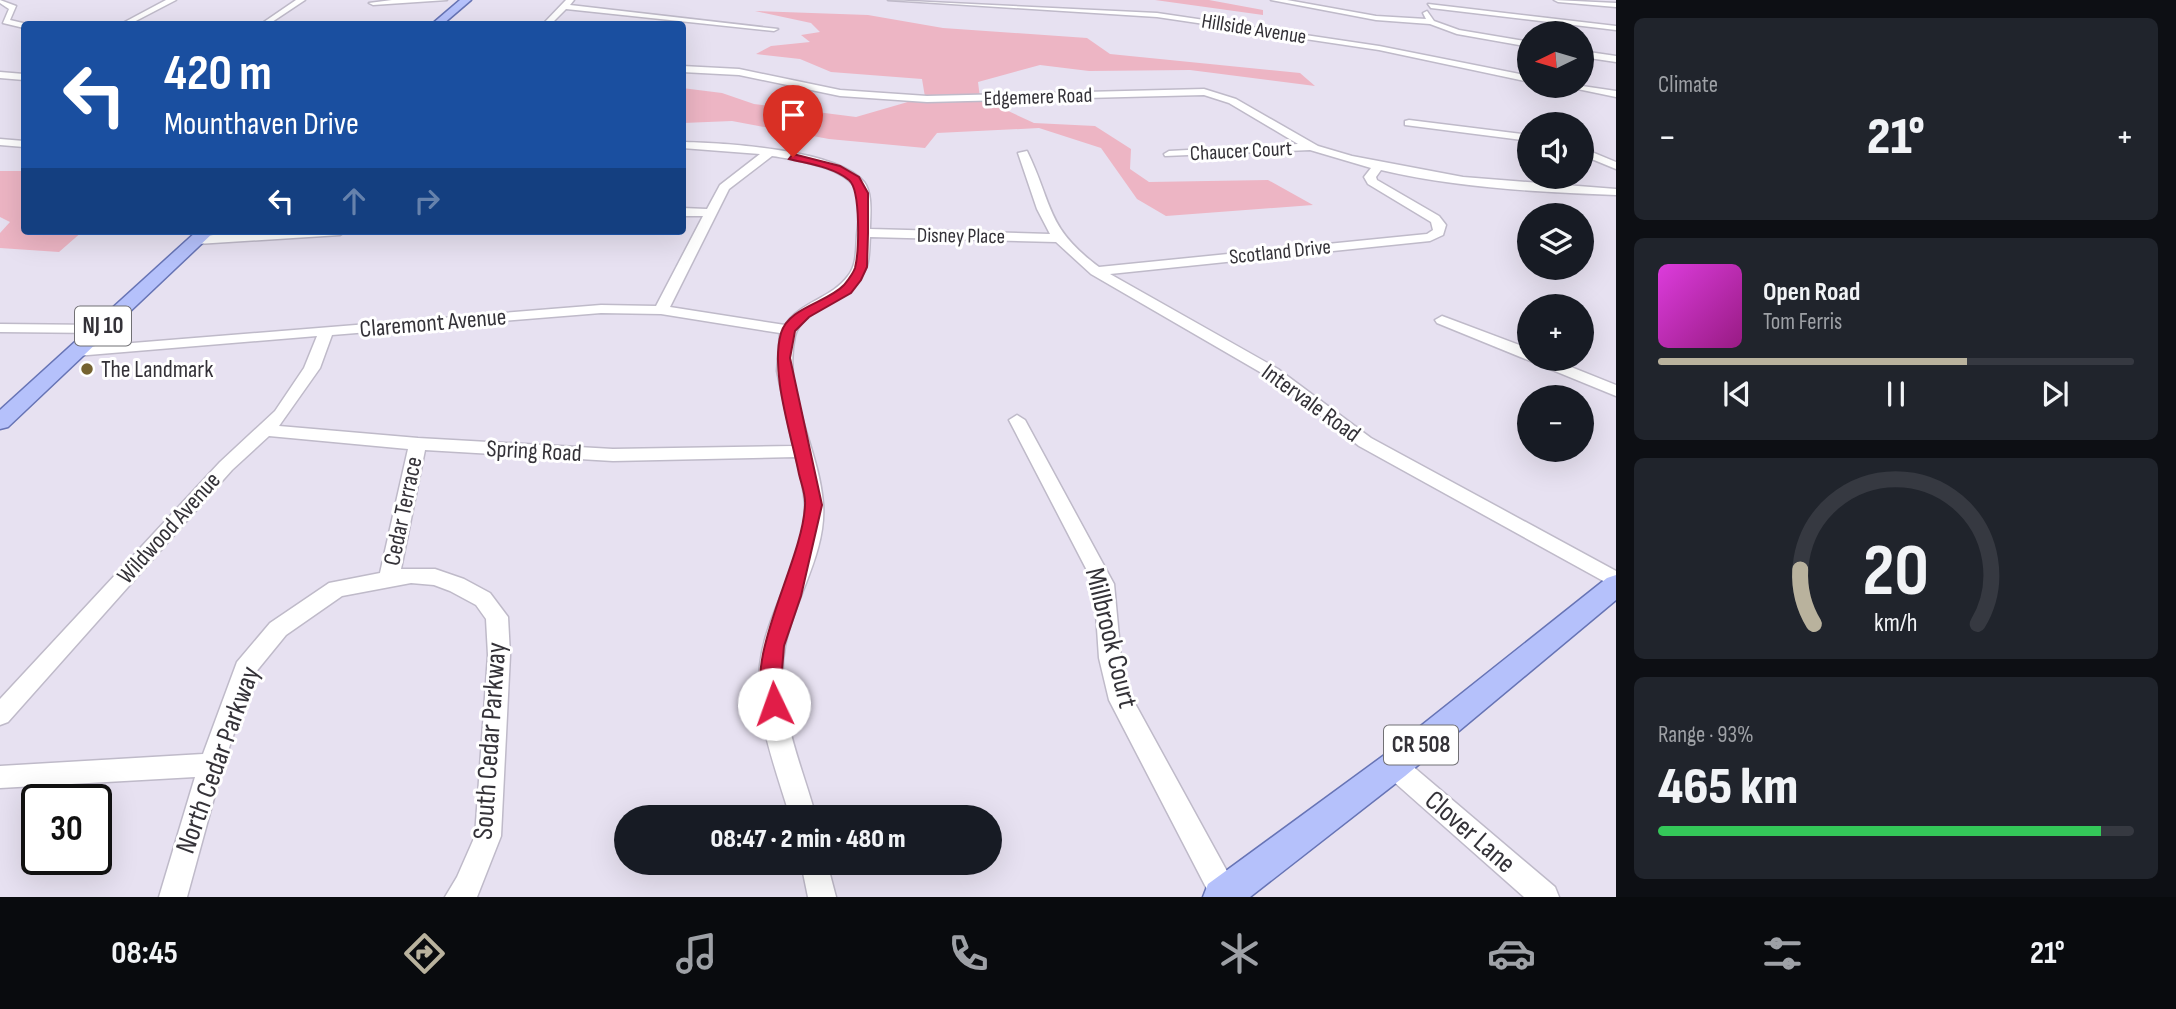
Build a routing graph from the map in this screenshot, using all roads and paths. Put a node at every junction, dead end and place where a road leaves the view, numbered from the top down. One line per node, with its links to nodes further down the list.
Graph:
1 (0, 0): 21 (street)
2 (172, 0): 16 (street)
3 (301, 0): 17 (street)
4 (443, 0): 10 (street)
5 (466, 0): 18 (main road)
6 (892, 0): 13 (street, Hillside Avenue)
7 (1275, 0): 15 (street)
8 (1330, 0): 15 (street)
9 (1558, 0): 14 (street)
10 (373, 3)
11 (567, 3): 19 (street); 22 (street)
12 (1432, 3): 20 (street); 23 (street)
13 (1092, 5): 30 (street, Hillside Avenue)
14 (1616, 5)
15 (1319, 8): 20 (street)
16 (131, 21)
17 (270, 21)
18 (441, 21)
19 (550, 21)
20 (1431, 22): 24 (street)
21 (21, 25)
22 (774, 29)
23 (1616, 29)
24 (1517, 43)
25 (1594, 56): 26 (street)
26 (1616, 59)
27 (686, 69): 33 (street, Edgemere Road)
28 (0, 75): 29 (street)
29 (21, 76)
30 (1517, 76)
31 (863, 79): 33 (street)
32 (1594, 90): 34 (street)
33 (851, 94): 40 (street, Edgemere Road)
34 (1616, 94)
35 (1409, 123): 36 (street)
36 (1517, 136)
37 (0, 142): 38 (street)
38 (21, 144)
39 (686, 145): 41 (street)
40 (1313, 147): 43 (street, Chaucer Court); 45 (street, Edgemere Road)
41 (770, 152): 49 (street); 50 (street)
42 (1023, 153): 53 (street, Intervale Road)
43 (1169, 154)
44 (1594, 156): 46 (street)
45 (1379, 165): 47 (street, Edgemere Road); 54 (street, Scotland Drive)
46 (1616, 166)
47 (1616, 192)
48 (686, 212): 49 (street)
49 (709, 214): 55 (street)
50 (863, 233): 53 (street, Disney Place); 59 (street)
51 (230, 235): 52 (street)
52 (202, 236): 58 (main road, NJ 10)
53 (1060, 238): 54 (street, Intervale Road)
54 (1096, 271): 71 (street, Intervale Road)
55 (661, 310): 59 (street, Claremont Avenue); 60 (street, Claremont Avenue)
56 (1441, 320): 61 (street)
57 (0, 328): 58 (street)
58 (100, 329): 62 (main road, NJ 10)
59 (789, 330): 69 (street)
60 (325, 334): 62 (street, Claremont Avenue); 67 (street, Wildwood Avenue)
61 (1517, 350)
62 (76, 351): 66 (main road, NJ 10)
63 (1567, 371): 64 (street)
64 (1616, 391)
65 (1017, 420): 78 (street, Millbrook Court)
66 (0, 422)
67 (265, 430): 68 (street, Spring Road); 72 (street, Wildwood Avenue)
68 (418, 444): 69 (street, Spring Road); 70 (street, Cedar Terrace)
69 (803, 451): 76 (street)
70 (389, 578): 73 (street, North Cedar Parkway); 80 (street, South Cedar Parkway)
71 (1616, 583): 74 (main road, CR 508)
72 (0, 715)
73 (211, 765): 75 (street); 79 (street, North Cedar Parkway)
74 (1394, 766): 78 (main road, CR 508); 82 (street, Clover Lane)
75 (0, 777)
76 (800, 805)
77 (817, 875): 81 (street)
78 (1222, 896)
79 (173, 897)
80 (459, 897)
81 (822, 897)
82 (1545, 897)

